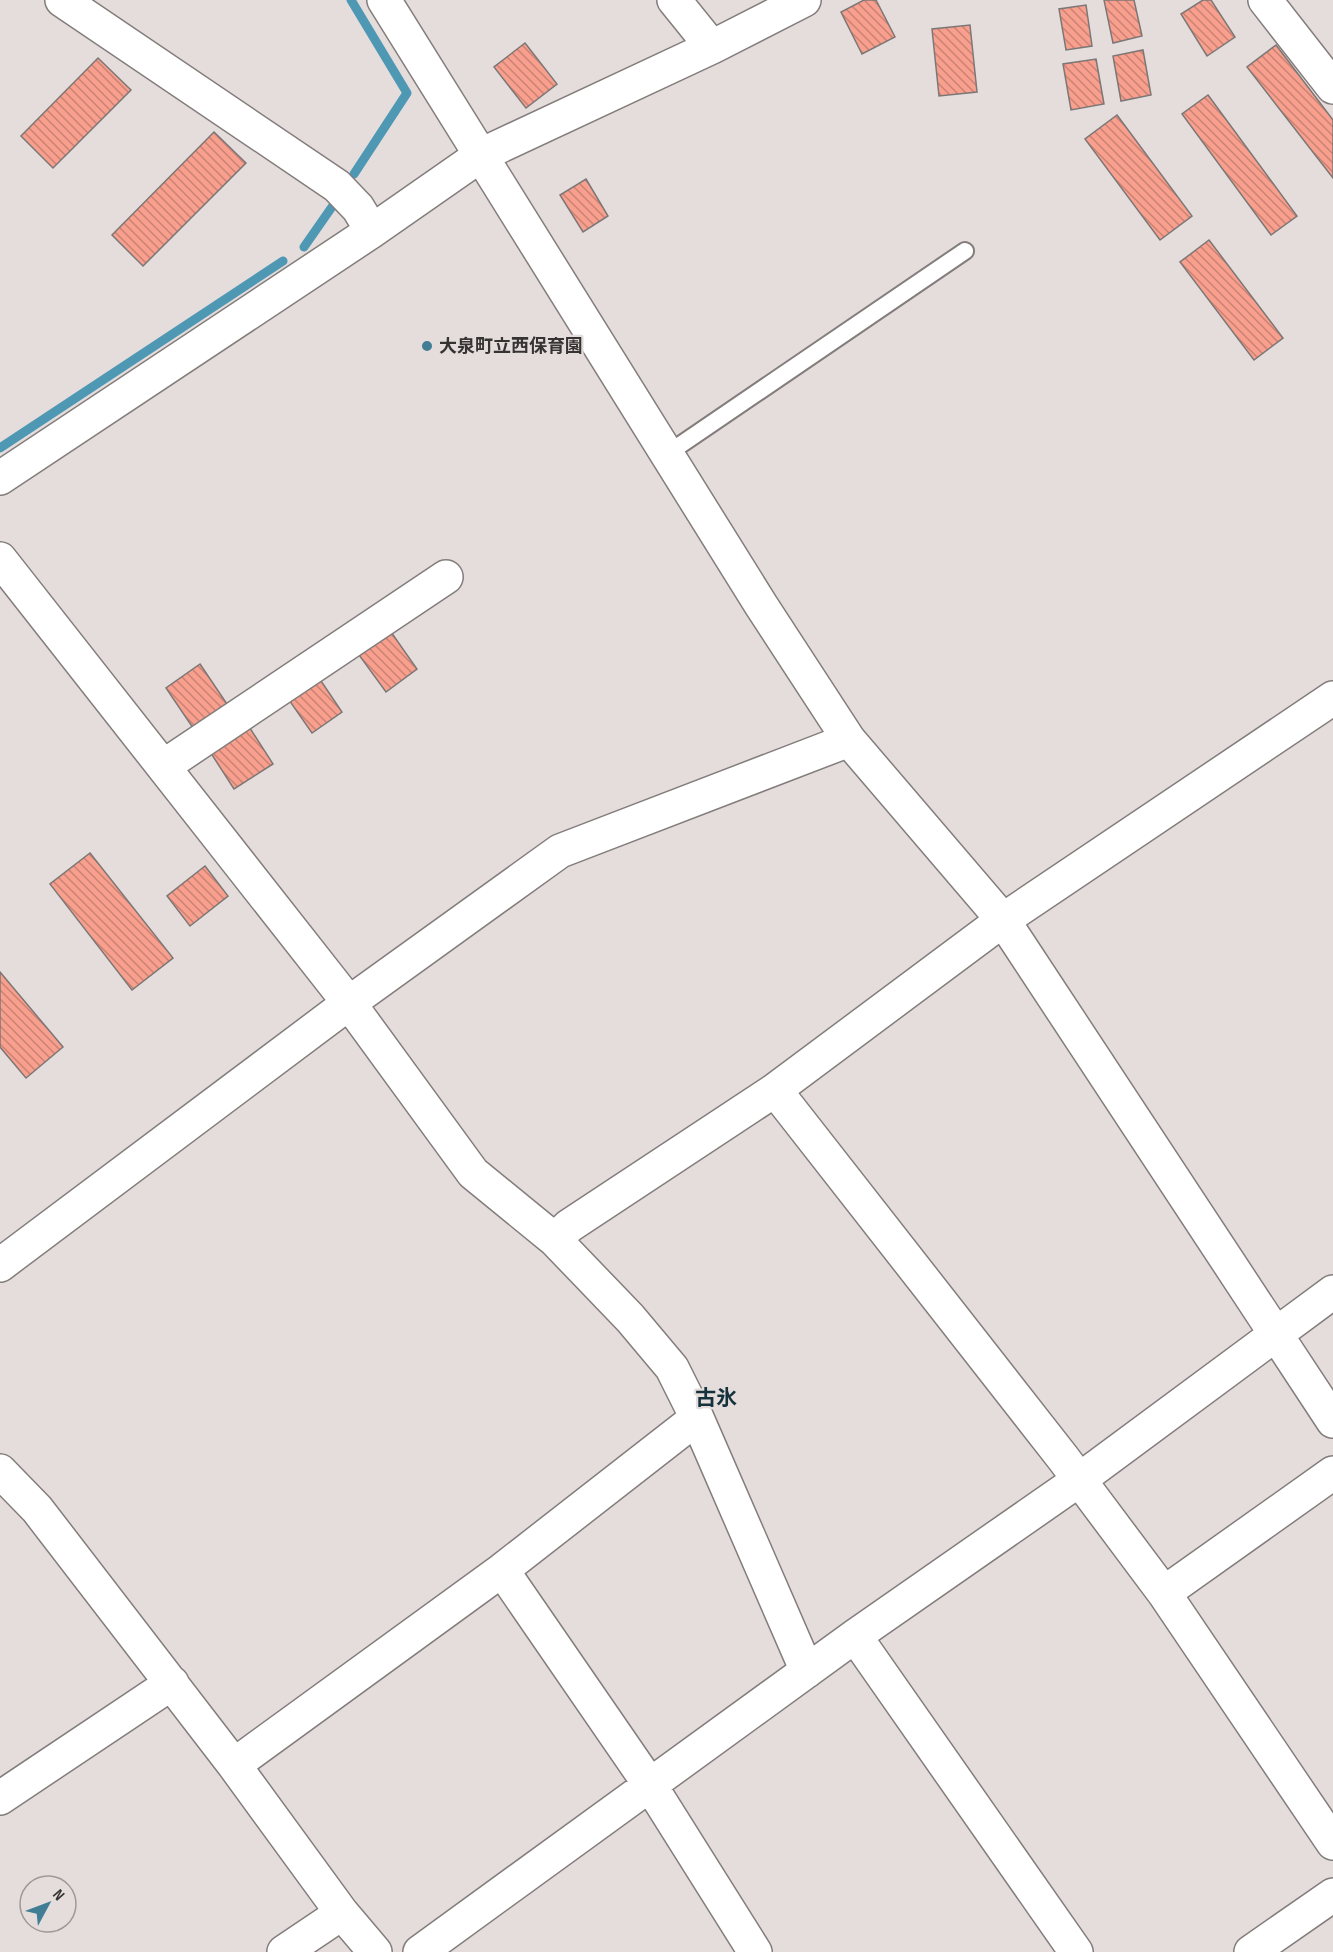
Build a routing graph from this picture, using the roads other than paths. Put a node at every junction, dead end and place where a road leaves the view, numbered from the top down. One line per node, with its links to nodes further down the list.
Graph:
1 (62, 0): 9 (street)
2 (384, 0): 8 (street)
3 (674, 0): 6 (street)
4 (804, 0): 6 (street)
5 (1265, 0): 7 (street)
6 (711, 46): 8 (street)
7 (1333, 87)
8 (481, 155): 9 (street); 11 (street)
9 (372, 231): 12 (street)
10 (966, 251): 11 (lane)
11 (667, 454): 16 (street)
12 (0, 478)
13 (0, 559): 17 (street)
14 (446, 577): 17 (street)
15 (1333, 698): 18 (street)
16 (849, 740): 18 (street); 19 (street)
17 (164, 766): 19 (street)
18 (1003, 920): 20 (street); 24 (street)
19 (349, 1003): 21 (street); 22 (street)
20 (775, 1090): 21 (street); 29 (street)
21 (555, 1240): 25 (street)
22 (0, 1265)
23 (1333, 1292): 24 (street)
24 (1275, 1335): 26 (street); 29 (street)
25 (697, 1418): 30 (street); 33 (street)
26 (1333, 1421)
27 (0, 1471): 34 (street)
28 (1333, 1473): 31 (street)
29 (1079, 1480): 31 (street); 32 (street)
30 (502, 1570): 35 (street); 36 (street)
31 (1164, 1593): 38 (street)
32 (855, 1636): 33 (street); 45 (street)
33 (807, 1671): 36 (street)
34 (172, 1683): 35 (street); 37 (street)
35 (234, 1765): 40 (street)
36 (650, 1785): 43 (street); 44 (street)
37 (0, 1798)
38 (1333, 1843)
39 (1333, 1895): 46 (street)
40 (342, 1913): 41 (street); 42 (street)
41 (284, 1952)
42 (375, 1952)
43 (420, 1952)
44 (755, 1952)
45 (1076, 1952)
46 (1251, 1952)

